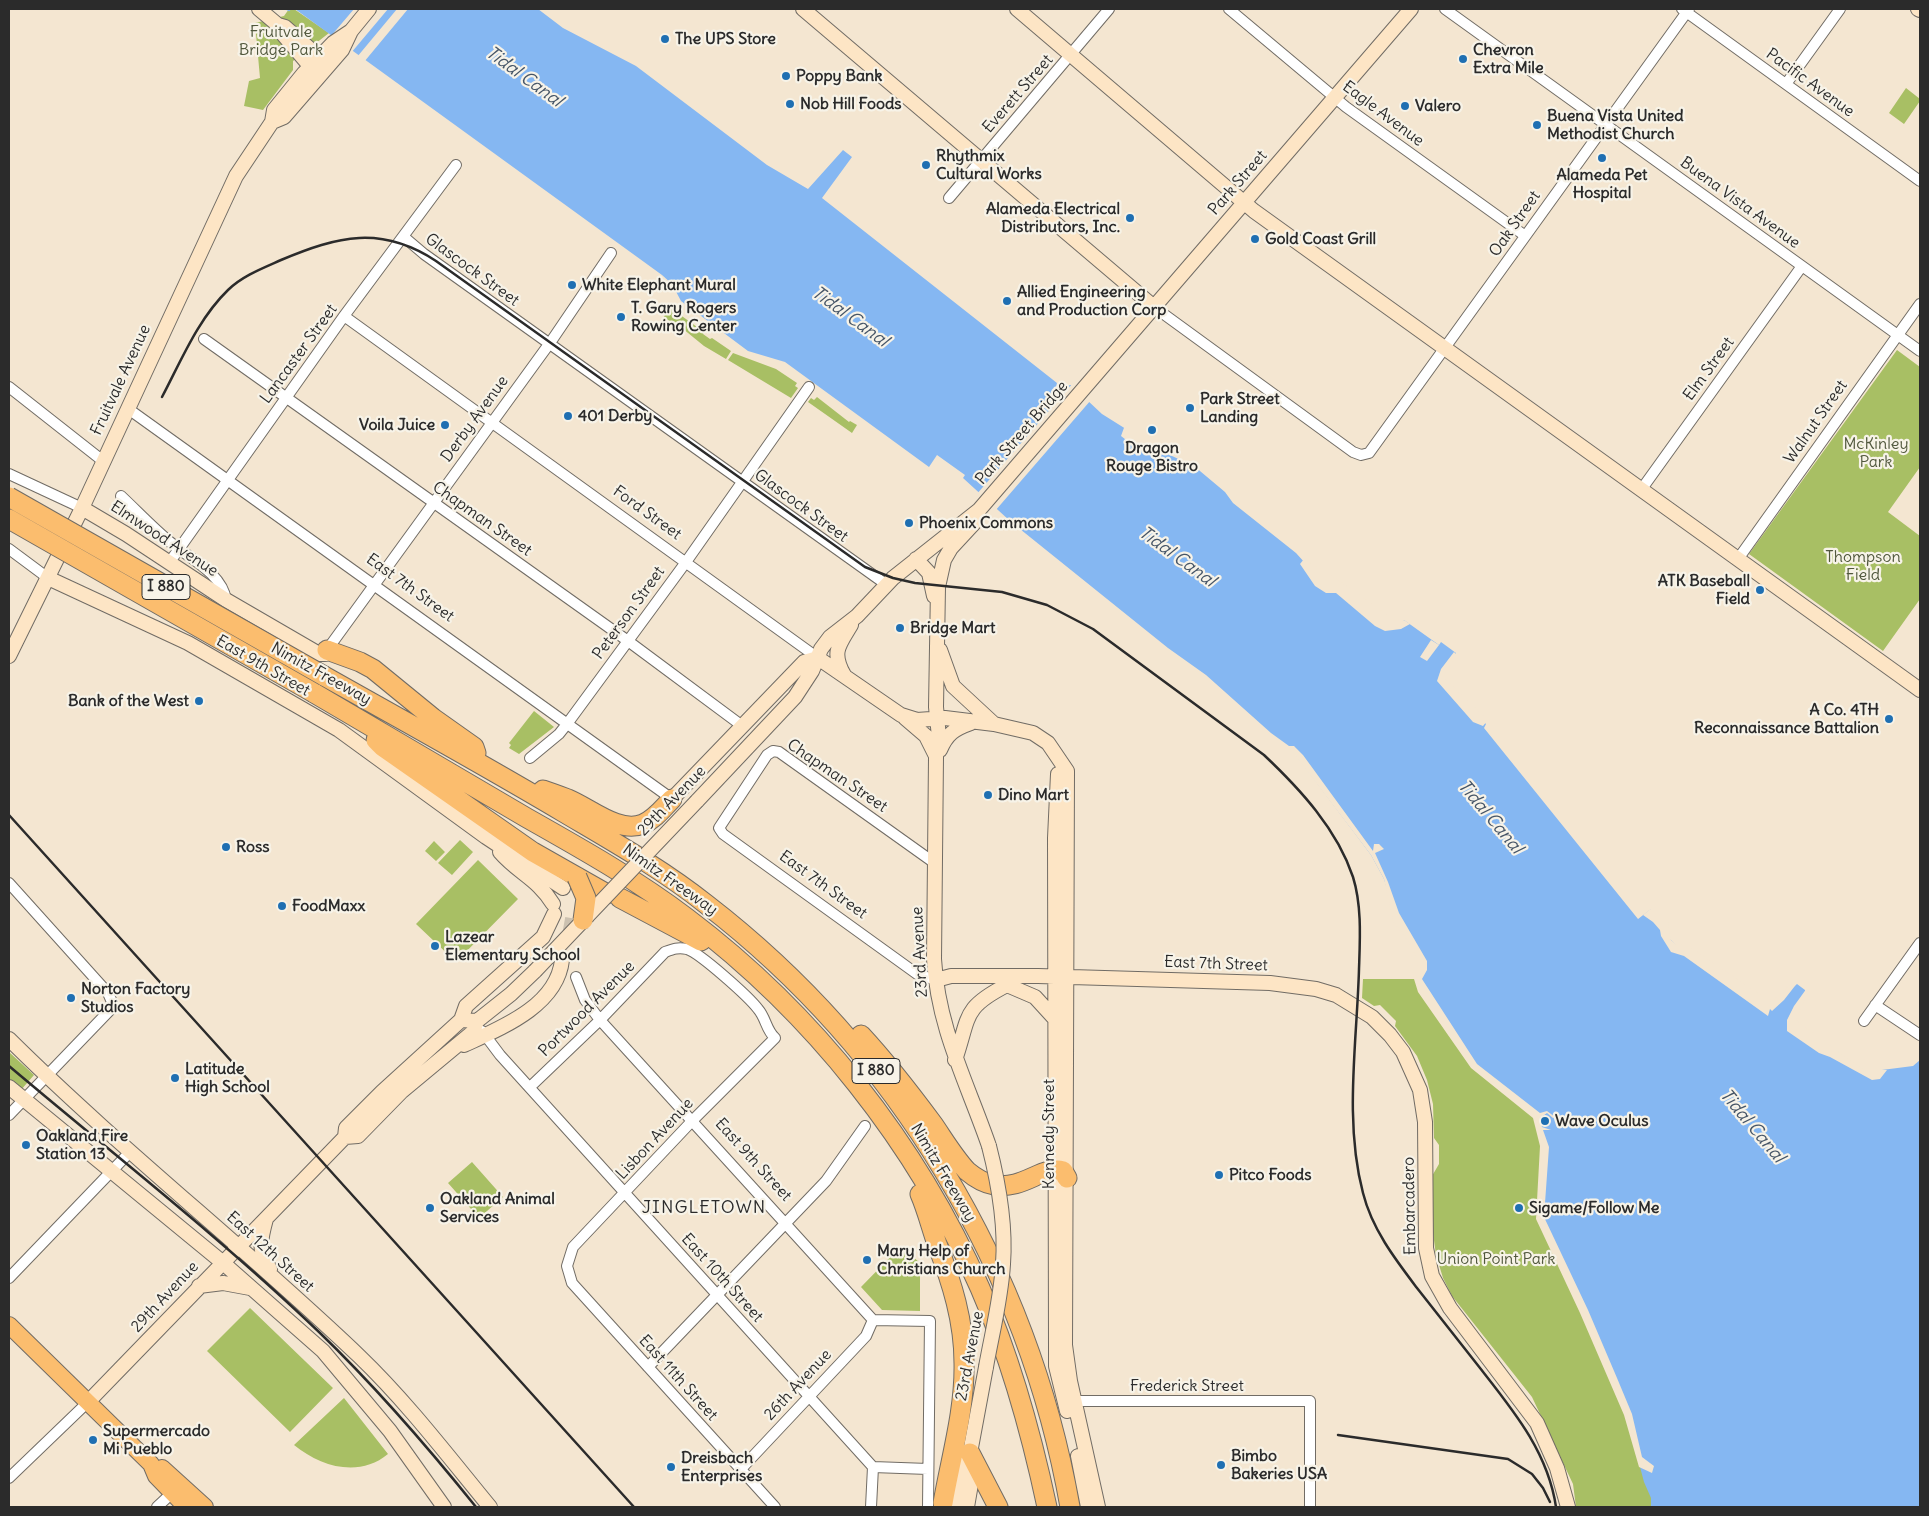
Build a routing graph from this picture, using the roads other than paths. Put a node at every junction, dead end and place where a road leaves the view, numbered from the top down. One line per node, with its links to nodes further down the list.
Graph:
1 (259, 9): 12 (main road)
2 (369, 9): 12 (main road, Fruitvale Avenue)
3 (803, 9): 16 (main road)
4 (1017, 9): 11 (main road)
5 (1109, 9): 11 (street, Everett Street)
6 (1229, 9): 14 (street, Eagle Avenue)
7 (1411, 9): 14 (main road, Park Street)
8 (1446, 9): 15 (street, Buena Vista Avenue)
9 (1840, 9): 13 (street)
10 (1686, 10): 13 (street, Pacific Avenue); 15 (street, Oak Street)
11 (1071, 55): 16 (street, Everett Street); 20 (main road)
12 (318, 65): 37 (main road, Fruitvale Avenue)
13 (1786, 84): 18 (street, Pacific Avenue)
14 (1335, 98): 20 (main road, Park Street); 21 (street, Eagle Avenue)
15 (1606, 124): 21 (street, Oak Street); 24 (street, Buena Vista Avenue)
16 (981, 160): 19 (street, Everett Street); 26 (main road)
17 (456, 165): 22 (street, Lancaster Street)
18 (1920, 181)
19 (949, 198)
20 (1244, 202): 26 (main road, Park Street); 31 (main road)
21 (1524, 235): 31 (street, Oak Street)
22 (404, 237): 27 (street, Lancaster Street); 30 (street, Glascock Street)
23 (609, 256): 30 (street, Derby Avenue)
24 (1802, 266): 28 (street, Buena Vista Avenue); 43 (street, Elm Street)
25 (1920, 304): 28 (street, Walnut Street)
26 (1154, 306): 31 (street, Oak Street); 33 (main road, Park Street)
27 (344, 316): 36 (street, Lancaster Street); 38 (street, Ford Street)
28 (1898, 334): 32 (street, Buena Vista Avenue); 53 (street, Walnut Street)
29 (204, 339): 36 (street, Chapman Street)
30 (550, 342): 38 (street, Derby Avenue); 42 (street, Glascock Street)
31 (1445, 348): 43 (main road)
32 (1920, 351)
33 (1091, 379): 48 (main road, Park Street Bridge)
34 (9, 387): 39 (street)
35 (809, 387): 42 (street, Peterson Street)
36 (286, 398): 41 (street, Lancaster Street); 46 (street, Chapman Street)
37 (127, 408): 39 (main road, Fruitvale Avenue); 41 (street, East 7th Street)
38 (491, 422): 46 (street, Derby Avenue); 54 (street, Ford Street)
39 (103, 462): 47 (main road, Fruitvale Avenue)
40 (9, 474): 47 (street)
41 (228, 479): 51 (street, Lancaster Street); 57 (street, East 7th Street)
42 (743, 480): 54 (street, Peterson Street); 58 (street, Glascock Street)
43 (1642, 490): 53 (main road)
44 (122, 496): 51 (street, Elmwood Avenue)
45 (9, 497): 79 (highway, Nimitz Freeway / I 880, bridge)
46 (432, 503): 57 (street, Derby Avenue); 62 (street, Chapman Street)
47 (82, 508): 55 (main road, Elmwood Avenue); 56 (main road, Fruitvale Avenue)
48 (979, 510): 52 (main road, 29th Avenue); 60 (main road, 23rd Avenue)
49 (9, 519): 72 (highway, Nimitz Freeway / I 880, bridge)
50 (9, 548): 56 (street, East 9th Street)
51 (179, 548): 55 (street, Lancaster Street); 59 (street, Elmwood Avenue)
52 (916, 559): 58 (main road, 29th Avenue); 60 (main road)
53 (1738, 559): 69 (main road)
54 (686, 562): 62 (street, Peterson Street); 67 (street, Ford Street)
55 (169, 563): 59 (main road, Elmwood Avenue)
56 (48, 578): 64 (main road, East 9th Street); 66 (main road, Fruitvale Avenue)
57 (374, 584): 65 (street, Derby Avenue); 74 (street, East 7th Street)
58 (887, 585): 61 (main road, 29th Avenue)
59 (226, 600): 64 (main road); 65 (main road, Elmwood Avenue)
60 (937, 609): 63 (main road, 23rd Avenue)
61 (857, 616): 67 (main road, 29th Avenue); 68 (main road)
62 (628, 641): 74 (street, Peterson Street); 76 (street, Chapman Street)
63 (937, 641): 71 (main road, 23rd Avenue); 75 (main road, Kennedy Street)
64 (198, 649): 83 (main road, East 9th Street)
65 (327, 650): 79 (highway)
66 (9, 656)
67 (818, 658): 68 (main road, Ford Street); 76 (main road, 29th Avenue); 87 (main road, 29th Avenue, bridge)
68 (844, 676): 70 (main road, Ford Street)
69 (1920, 690)
70 (901, 715): 71 (main road, Ford Street); 77 (main road)
71 (937, 718): 73 (main road, Kennedy Street); 77 (main road, 23rd Avenue)
72 (357, 719): 86 (highway); 94 (highway, Nimitz Freeway / I 880)
73 (972, 723): 75 (main road, Kennedy Street); 77 (main road)
74 (567, 724): 78 (street, Peterson Street); 81 (street, East 7th Street)
75 (994, 724): 97 (main road, Kennedy Street)
76 (741, 725): 81 (main road, 29th Avenue)
77 (936, 757): 84 (main road, 23rd Avenue)
78 (530, 758)
79 (478, 762): 80 (highway, Nimitz Freeway / I 880)
80 (500, 775): 81 (highway); 90 (highway, Nimitz Freeway / I 880)
81 (672, 799)
82 (719, 828): 84 (street, Chapman Street); 96 (street, East 7th Street)
83 (486, 837): 86 (main road, East 9th Street); 88 (main road, East 9th Street)
84 (936, 864): 96 (main road, 23rd Avenue)
85 (9, 883): 112 (street)
86 (569, 884): 87 (highway); 88 (main road, 29th Avenue); 89 (highway, bridge)
87 (614, 896): 89 (main road, 29th Avenue, bridge); 94 (highway)
88 (557, 914): 101 (main road, 29th Avenue)
89 (583, 920): 104 (main road, 29th Avenue, bridge)
90 (745, 935): 123 (highway); 159 (highway, Nimitz Freeway / I 880)
91 (1920, 943): 92 (street)
92 (1916, 956): 99 (street)
93 (562, 960): 107 (main road)
94 (749, 970): 118 (highway, Nimitz Freeway / I 880)
95 (576, 977): 102 (street, East 9th Street)
96 (936, 980): 97 (main road, East 7th Street); 98 (main road, East 7th Street); 111 (main road, 23rd Avenue)
97 (1060, 980): 98 (main road, East 7th Street); 100 (main road, East 7th Street); 103 (main road, Kennedy Street); 123 (main road, Kennedy Street)
98 (1007, 985): 103 (main road); 111 (main road)
99 (1875, 1005): 105 (street); 106 (street)
100 (1358, 1007): 163 (main road, Embarcadero)
101 (461, 1020): 104 (main road); 120 (main road, 29th Avenue)
102 (600, 1020): 108 (street, Portwood Avenue); 114 (street, Portwood Avenue); 117 (street, East 9th Street)
103 (1056, 1020): 123 (main road, Kennedy Street)
104 (477, 1021): 107 (street, East 10th Street); 110 (main road, 29th Avenue)
105 (1864, 1021)
106 (1920, 1035)
107 (484, 1036): 110 (main road); 114 (street, East 10th Street)
108 (775, 1038): 117 (street, Lisbon Avenue)
109 (9, 1039): 112 (main road, East 12th Street)
110 (445, 1054): 120 (main road, 29th Avenue)
111 (955, 1060): 141 (main road, 23rd Avenue, bridge)
112 (46, 1076): 115 (street); 121 (main road, East 12th Street)
113 (9, 1087): 115 (main road)
114 (530, 1087): 124 (street, East 10th Street)
115 (24, 1099): 116 (street); 122 (main road)
116 (9, 1115)
117 (693, 1120): 124 (street, Lisbon Avenue); 126 (street, East 9th Street)
118 (885, 1123): 148 (highway); 158 (highway, Nimitz Freeway / I 880)
119 (865, 1126): 126 (street)
120 (345, 1137): 125 (main road, 29th Avenue)
121 (129, 1153): 122 (street); 127 (main road, East 12th Street)
122 (111, 1171): 128 (main road); 130 (street)
123 (1061, 1173): 139 (main road, Kennedy Street)
124 (625, 1193): 129 (street, Lisbon Avenue); 134 (street, East 10th Street)
125 (267, 1216): 127 (main road, 29th Avenue); 131 (main road)
126 (786, 1224): 134 (street); 135 (street, East 9th Street)
127 (238, 1246): 128 (main road, 29th Avenue); 131 (main road, East 12th Street)
128 (222, 1262): 132 (main road, 29th Avenue); 133 (main road)
129 (567, 1266): 137 (street, East 11th Street)
130 (9, 1278)
131 (277, 1281): 153 (main road, East 12th Street)
132 (199, 1286): 133 (main road); 140 (main road, 29th Avenue)
133 (252, 1289): 152 (main road)
134 (718, 1295): 137 (street); 138 (street, East 10th Street)
135 (873, 1320): 138 (street, 26th Avenue); 145 (street, 23rd Avenue)
136 (9, 1325): 140 (main road)
137 (648, 1367): 144 (street, East 11th Street)
138 (808, 1396): 143 (street, East 10th Street); 144 (street, 26th Avenue)
139 (1069, 1401): 160 (main road, Kennedy Street); 161 (main road, Kennedy Street); 162 (street, Frederick Street)
140 (88, 1402): 142 (main road); 146 (street, 29th Avenue)
141 (970, 1453): 148 (main road, 23rd Avenue); 156 (main road, 23rd Avenue); 157 (highway)
142 (151, 1464): 147 (main road); 151 (main road)
143 (873, 1467): 145 (street); 155 (street)
144 (741, 1469): 154 (street, East 11th Street)
145 (928, 1469): 148 (street, 23rd Avenue)
146 (9, 1478)
147 (172, 1493): 149 (street); 150 (main road)
148 (942, 1506)
149 (157, 1507)
150 (186, 1507)
151 (205, 1507)
152 (444, 1507)
153 (490, 1507)
154 (775, 1507)
155 (871, 1507)
156 (967, 1507)
157 (998, 1507)
158 (1047, 1507)
159 (1070, 1507)
160 (1088, 1507)
161 (1098, 1507)
162 (1310, 1507)
163 (1568, 1507)

